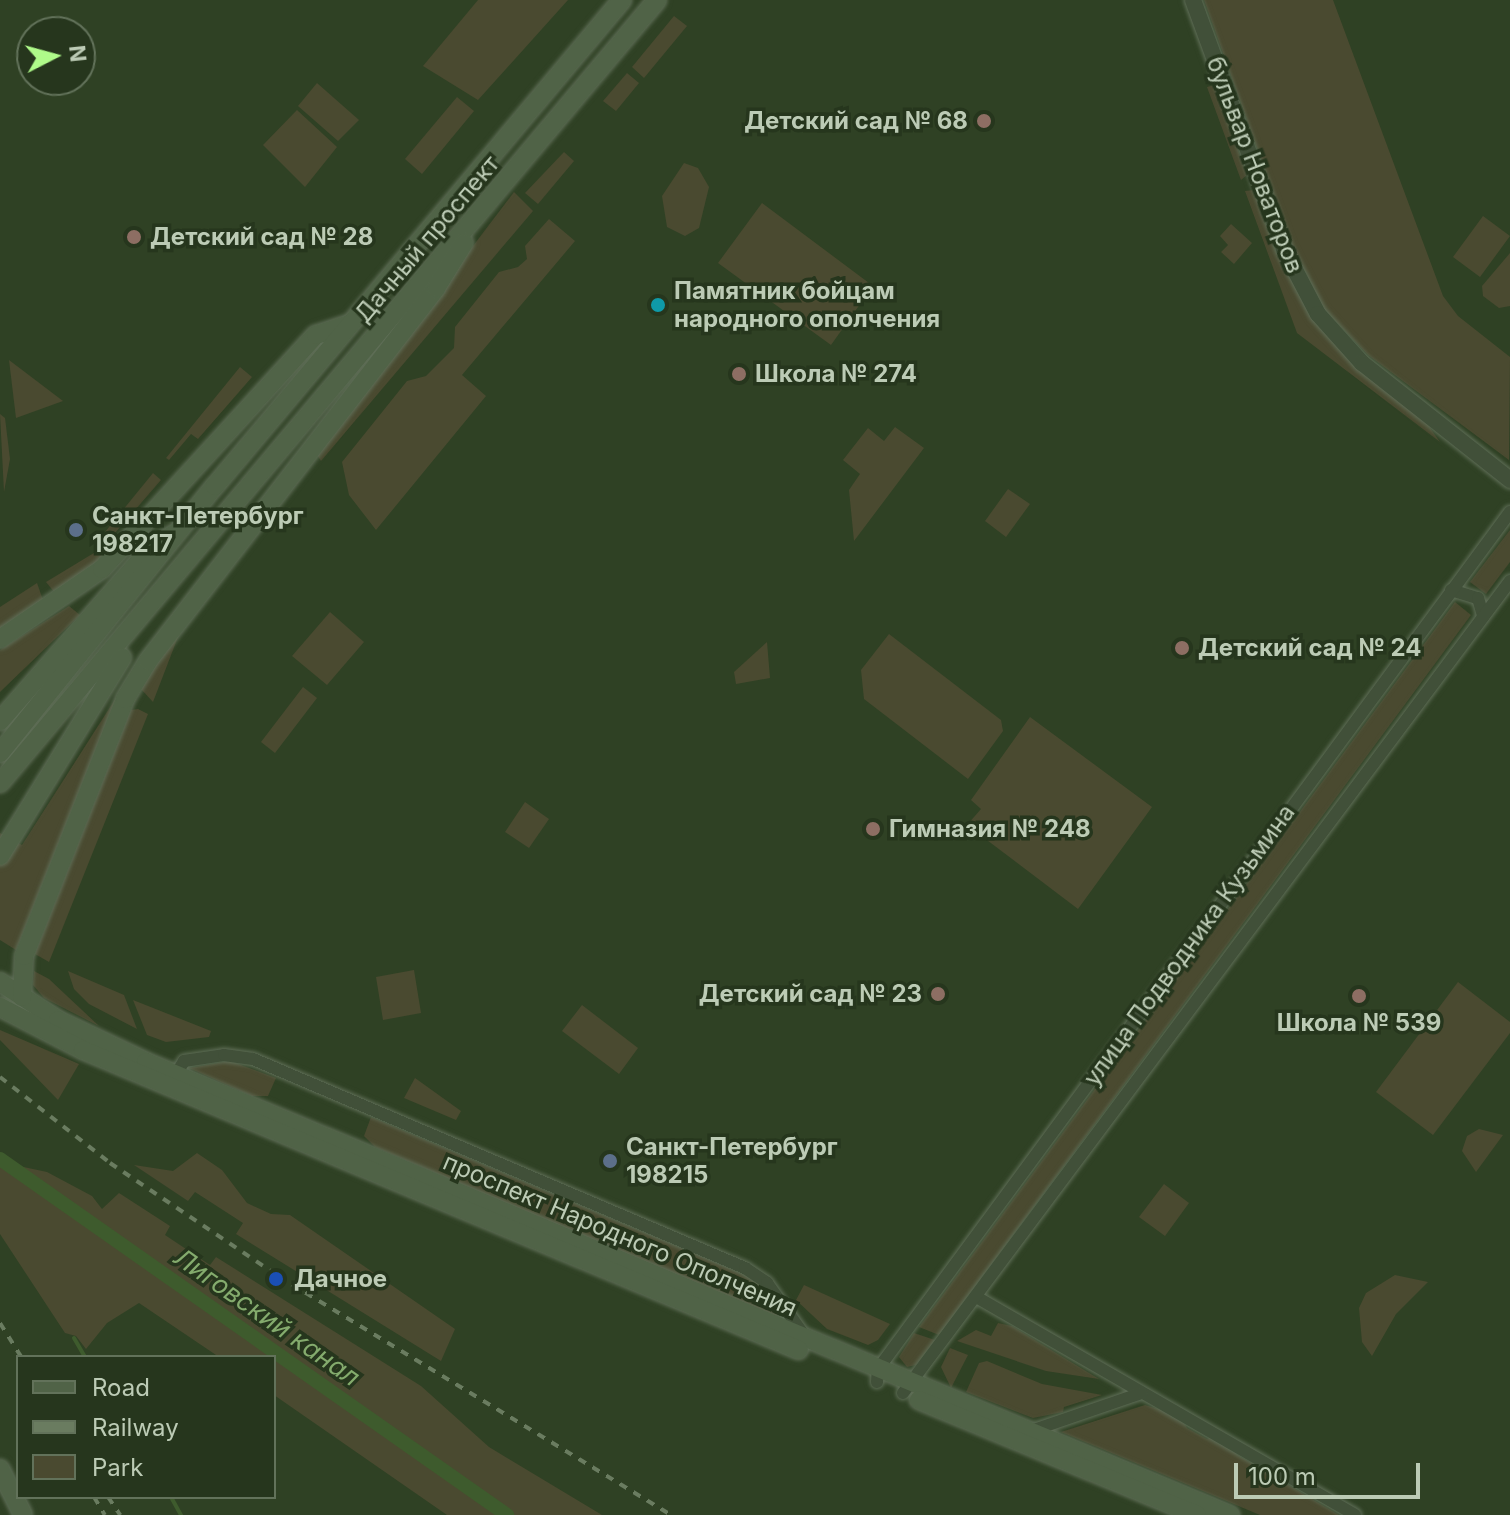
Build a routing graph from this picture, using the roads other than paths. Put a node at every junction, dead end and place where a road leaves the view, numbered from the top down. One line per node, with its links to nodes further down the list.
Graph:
1 (622, 0): 5 (main road, Дачный проспект)
2 (657, 0): 4 (main road, Дачный проспект)
3 (1193, 0): 6 (street, бульвар Новаторов)
4 (467, 228): 11 (main road, Дачный проспект); 21 (main road)
5 (352, 323): 8 (main road, Дачный проспект); 13 (main road)
6 (1510, 480)
7 (1510, 512): 10 (street, улица Подводника Кузьмина)
8 (186, 526): 14 (main road); 17 (main road, Дачный проспект)
9 (1510, 581): 12 (street, улица Подводника Кузьмина)
10 (1451, 590): 12 (street); 26 (street, улица Подводника Кузьмина)
11 (148, 612): 18 (main road); 19 (main road)
12 (1483, 616): 24 (street, улица Подводника Кузьмина)
13 (0, 639)
14 (48, 669): 15 (main road); 16 (main road)
15 (0, 706)
16 (0, 721)
17 (0, 753)
18 (0, 783)
19 (0, 856)
20 (0, 982): 21 (main road, проспект Народного Ополчения)
21 (22, 997): 23 (main road, проспект Народного Ополчения)
22 (0, 1007): 23 (main road, проспект Народного Ополчения)
23 (172, 1080): 25 (main road, проспект Народного Ополчения); 25 (street); 26 (main road, проспект Народного Ополчения)
24 (978, 1298): 27 (street, улица Подводника Кузьмина); 28 (street)
25 (808, 1341): 26 (main road, проспект Народного Ополчения)
26 (878, 1376): 27 (main road, проспект Народного Ополчения)
27 (908, 1389): 29 (main road, проспект Народного Ополчения); 32 (main road, проспект Народного Ополчения)
28 (1142, 1393): 29 (street); 34 (street)
29 (1028, 1432): 33 (main road, проспект Народного Ополчения)
30 (0, 1469): 31 (main road)
31 (23, 1515)
32 (1197, 1515)
33 (1230, 1515)
34 (1355, 1515)

